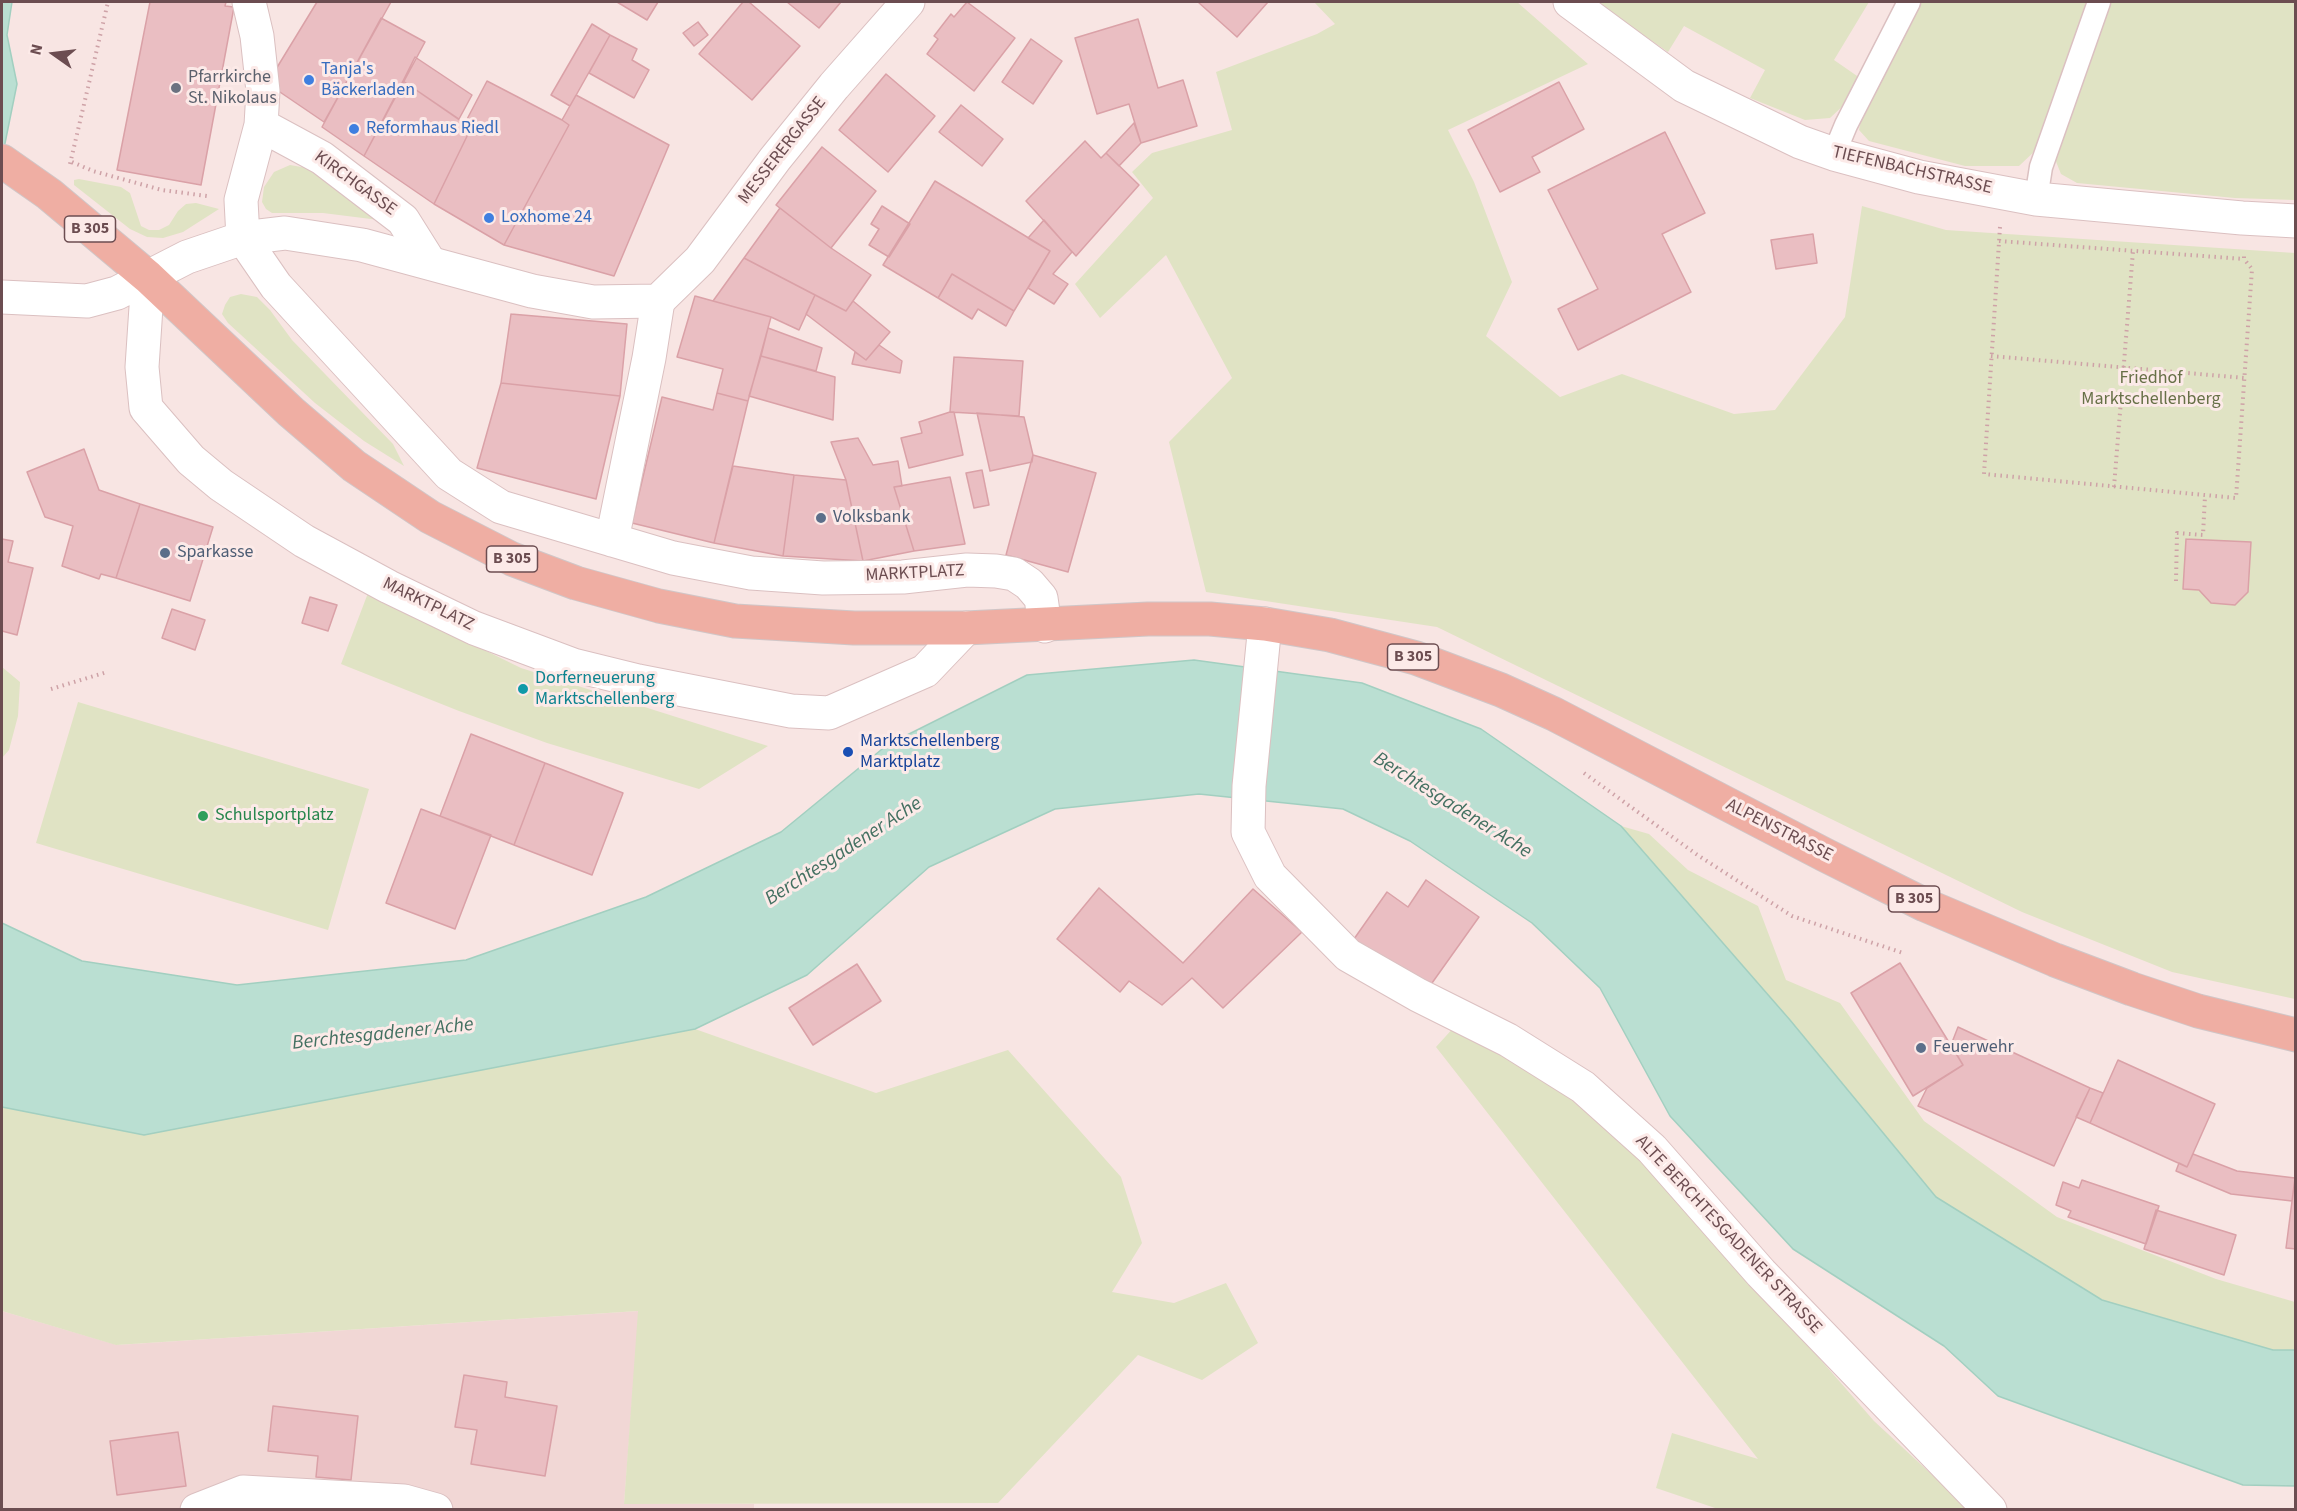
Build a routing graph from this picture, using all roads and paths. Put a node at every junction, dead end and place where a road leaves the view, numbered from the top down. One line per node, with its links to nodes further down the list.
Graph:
1 (108, 2): 10 (path)
2 (249, 2): 7 (street)
3 (908, 2): 24 (street, MESSERERGASSE)
4 (1570, 2): 8 (street, TIEFENBACHSTRASSE)
5 (1910, 2): 8 (lane)
6 (2098, 2): 12 (lane)
7 (261, 125): 13 (street); 21 (street, KIRCHGASSE)
8 (1834, 154): 12 (street, TIEFENBACHSTRASSE)
9 (2, 161): 11 (main road, B 305)
10 (72, 162): 11 (path); 13 (path)
11 (41, 188): 22 (main road, B 305)
12 (2036, 199): 14 (street, TIEFENBACHSTRASSE)
13 (241, 200): 16 (street)
14 (2295, 221)
15 (2000, 224): 17 (path)
16 (243, 238): 21 (street); 22 (street); 30 (street, MARKTPLATZ)
17 (1999, 241): 19 (path); 25 (path)
18 (2244, 250): 20 (path)
19 (2133, 251): 20 (path); 26 (path)
20 (2244, 260): 27 (path)
21 (430, 263): 24 (street)
22 (148, 277): 23 (street); 34 (main road, B 305); 34 (street, MARKTPLATZ)
23 (2, 297)
24 (658, 301): 30 (street)
25 (1991, 356): 26 (path); 28 (path)
26 (2123, 367): 27 (path); 28 (path)
27 (2244, 378): 29 (path)
28 (2114, 487): 29 (path)
29 (2205, 496): 31 (path)
30 (612, 540): 33 (street, MARKTPLATZ)
31 (2176, 581)
32 (1265, 624): 33 (main road, B 305); 39 (main road, ALPENSTRASSE / B 305); 42 (street, ALTE BERCHTESGADENER STRASSE)
33 (1045, 626): 34 (main road, B 305)
34 (966, 628)
35 (107, 672): 36 (path)
36 (51, 690)
37 (1576, 767): 38 (path)
38 (1903, 953)
39 (2295, 1035)
40 (197, 1509): 41 (street)
41 (436, 1509)
42 (1990, 1509)

